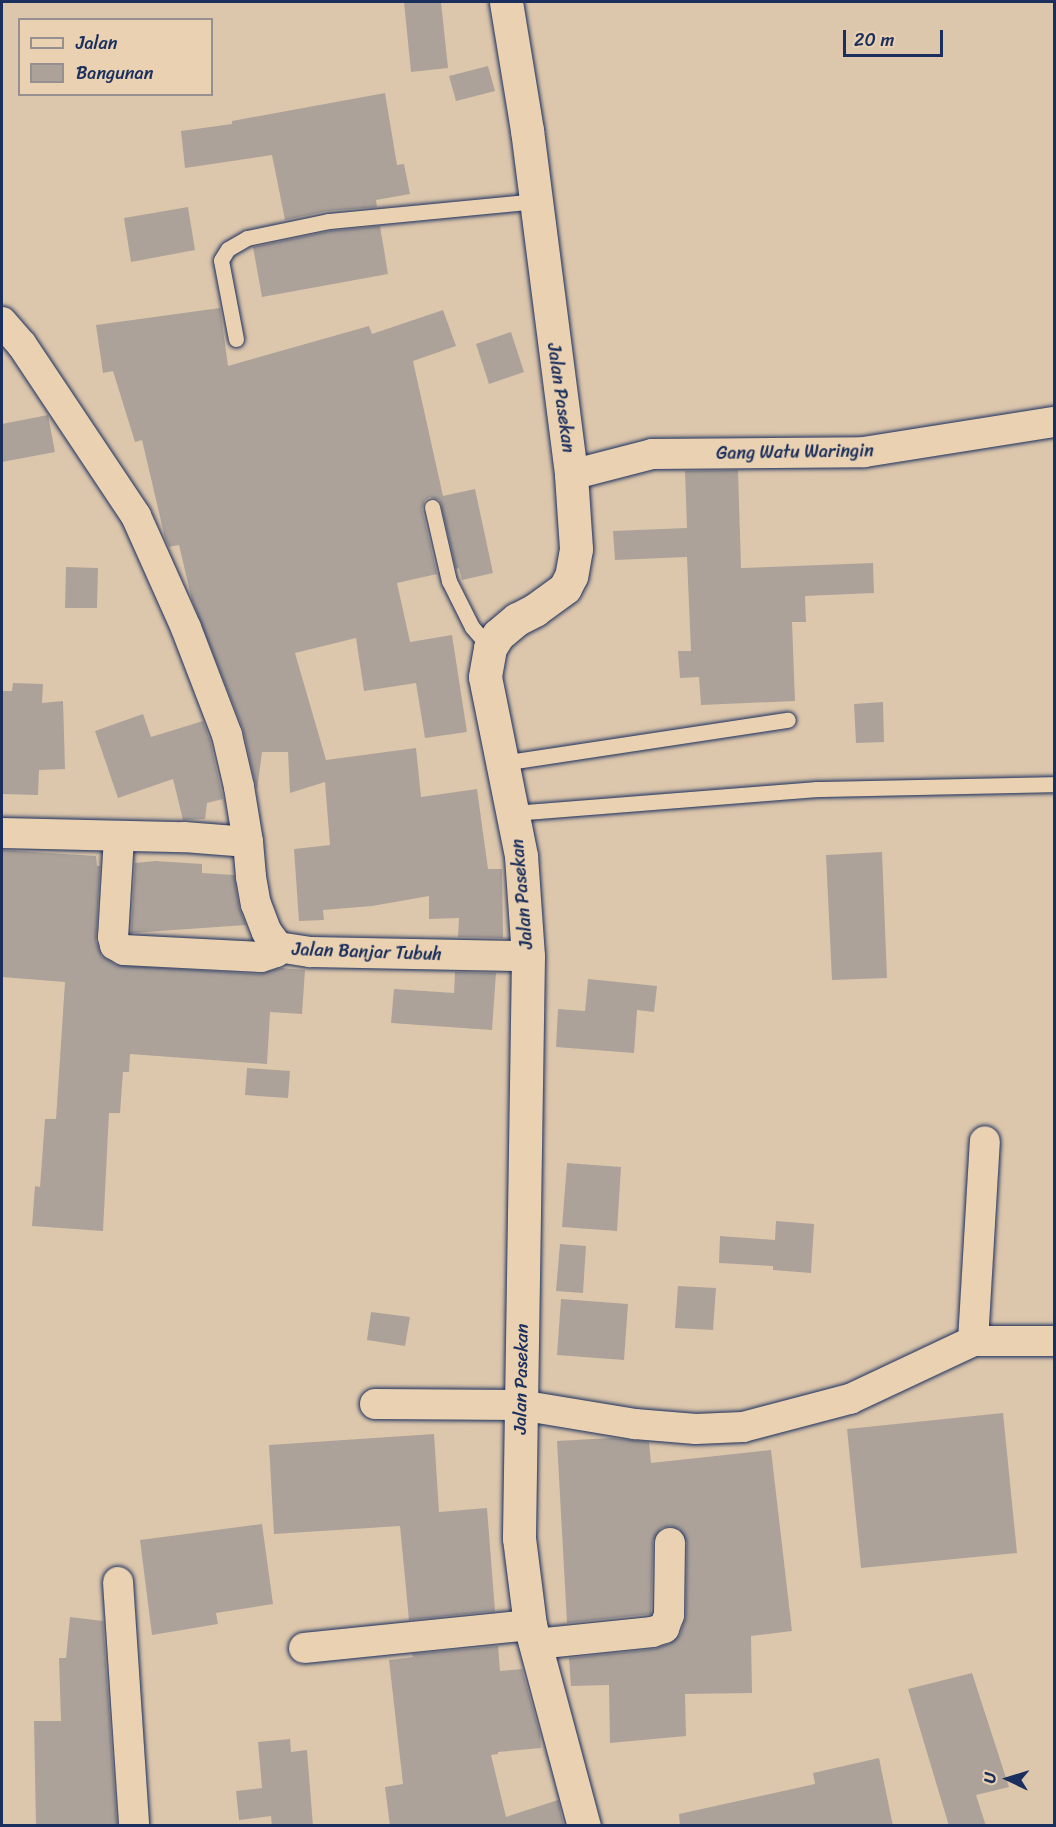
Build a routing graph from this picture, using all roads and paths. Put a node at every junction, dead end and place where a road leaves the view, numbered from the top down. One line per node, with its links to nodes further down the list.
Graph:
1 (506, 2): 2 (street, Jalan Pasekan)
2 (535, 201): 4 (lane); 6 (street, Jalan Pasekan)
3 (2, 322): 15 (street, Jalan Banjar Tubuh)
4 (236, 339)
5 (1054, 422): 6 (street, Gang Watu Waringin)
6 (571, 475): 8 (street, Jalan Pasekan)
7 (432, 507): 8 (lane)
8 (489, 648): 10 (street, Jalan Pasekan)
9 (788, 720): 10 (lane)
10 (502, 763): 12 (street, Jalan Pasekan)
11 (1054, 784): 12 (lane)
12 (513, 813): 17 (street, Jalan Pasekan)
13 (2, 833): 14 (street)
14 (119, 837): 15 (street); 16 (street)
15 (248, 842): 16 (street, Jalan Banjar Tubuh)
16 (278, 947): 17 (street, Jalan Banjar Tubuh)
17 (528, 956): 22 (street, Jalan Pasekan)
18 (985, 1141): 19 (street)
19 (973, 1341): 20 (street); 22 (street)
20 (1054, 1341)
21 (375, 1404): 22 (street)
22 (519, 1416): 25 (street, Jalan Pasekan)
23 (670, 1543): 25 (street)
24 (118, 1582): 27 (street)
25 (533, 1635): 26 (street); 28 (street, Jalan Pasekan)
26 (304, 1648)
27 (134, 1826)
28 (584, 1826)

